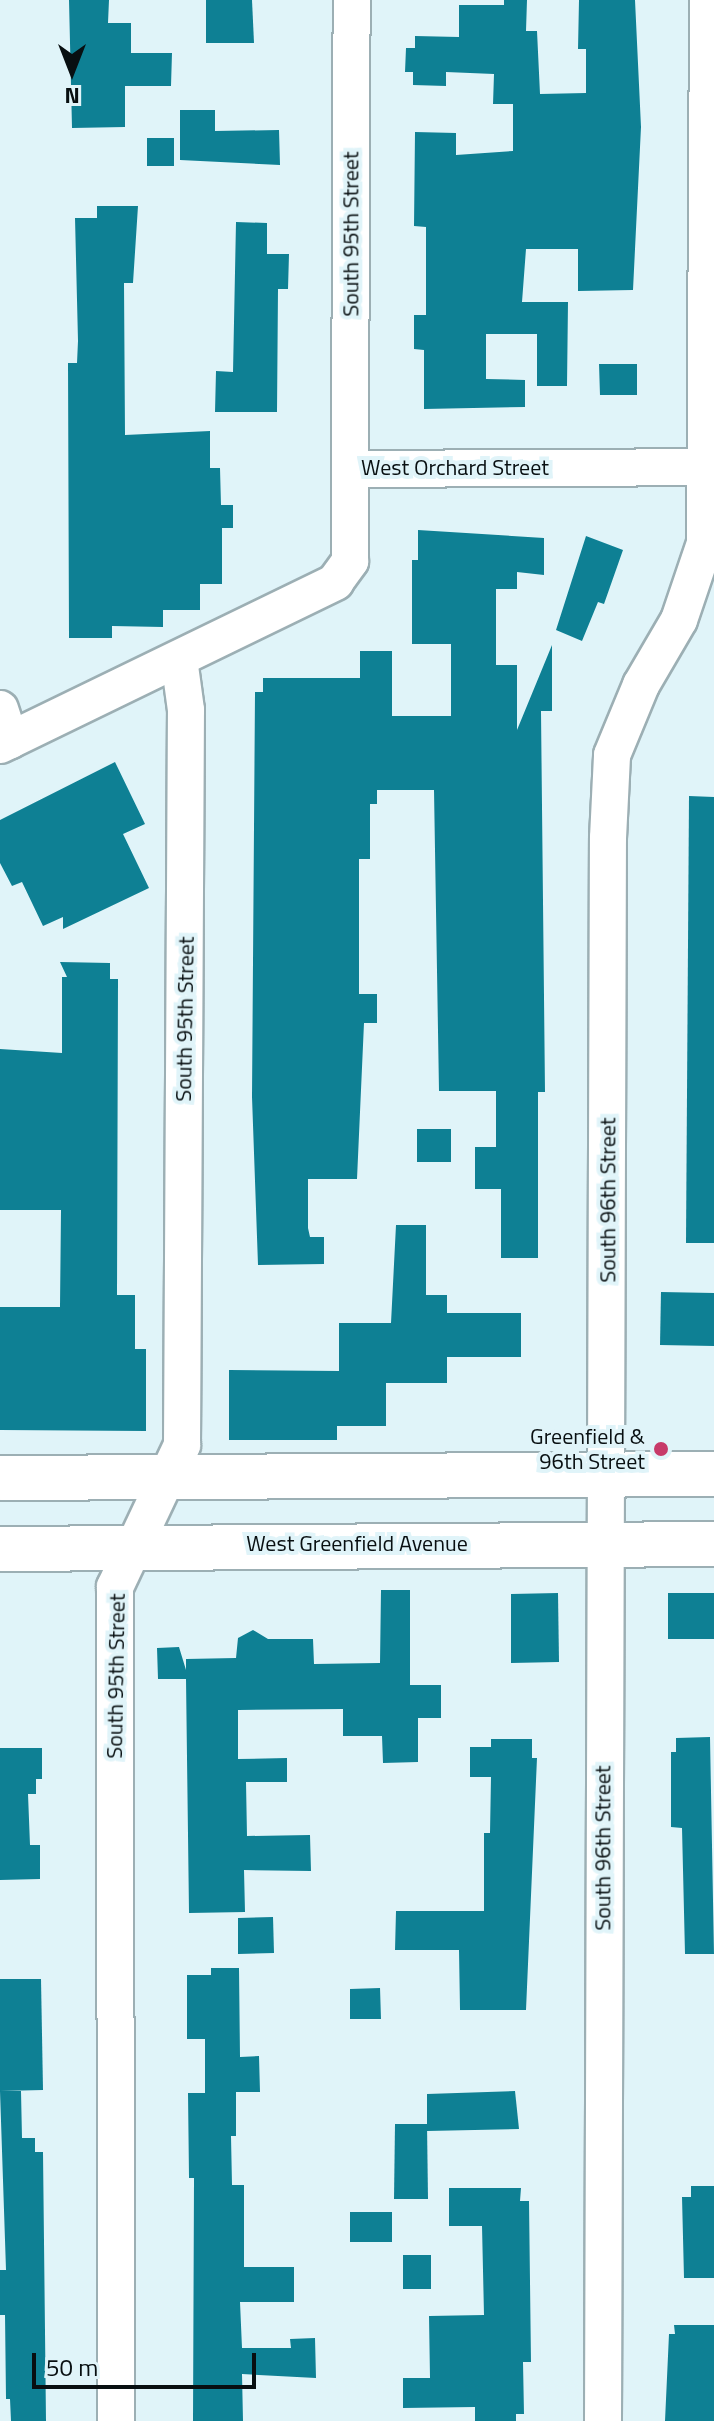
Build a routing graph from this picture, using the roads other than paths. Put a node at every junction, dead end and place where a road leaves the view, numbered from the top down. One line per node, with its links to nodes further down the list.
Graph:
1 (352, 0): 4 (street, South 95th Street)
2 (708, 0): 3 (street, South 96th Street)
3 (711, 467): 4 (street, West Orchard Street); 8 (street, South 96th Street)
4 (350, 469): 5 (street, West Orchard Street)
5 (179, 659): 6 (street, West Orchard Street); 10 (street, South 95th Street)
6 (3, 731)
7 (714, 1474): 8 (main road)
8 (607, 1475): 10 (main road); 11 (street, South 96th Street)
9 (0, 1478): 10 (main road)
10 (166, 1478): 13 (street, South 95th Street)
11 (603, 1544): 12 (main road, West Greenfield Avenue); 13 (main road, West Greenfield Avenue); 16 (street, South 96th Street)
12 (714, 1544)
13 (135, 1547): 14 (main road, West Greenfield Avenue); 15 (street, South 95th Street)
14 (0, 1549)
15 (116, 2421)
16 (603, 2421)

